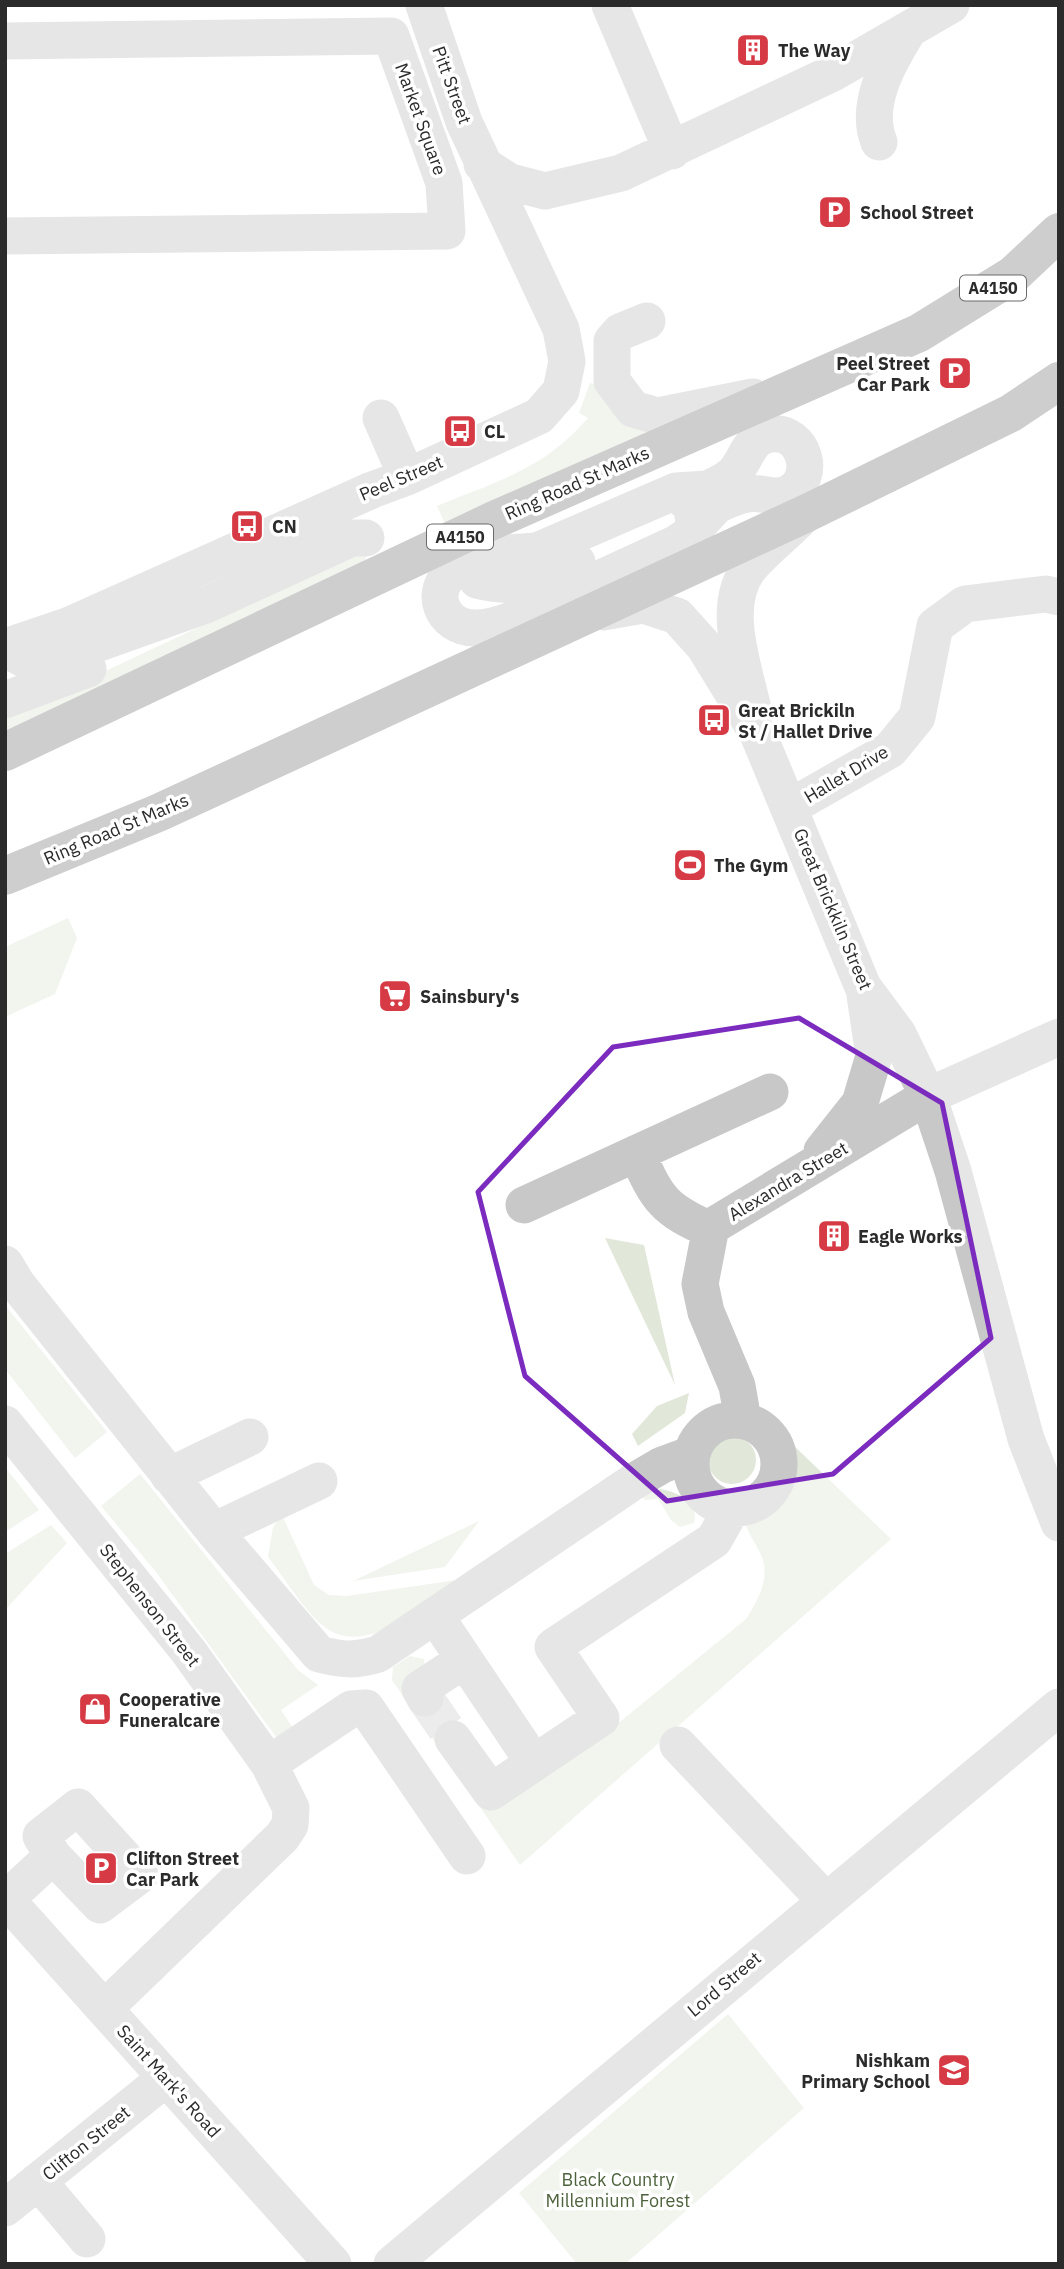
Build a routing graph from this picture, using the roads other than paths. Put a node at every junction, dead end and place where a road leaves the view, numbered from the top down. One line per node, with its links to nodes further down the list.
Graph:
1 (424, 5): 8 (street, Pitt Street)
2 (610, 5): 7 (street)
3 (951, 5): 4 (street)
4 (909, 30): 6 (street); 7 (street)
5 (5, 41): 10 (street, Market Square)
6 (879, 142)
7 (672, 151): 8 (street)
8 (482, 164): 15 (street, Peel Street)
9 (1059, 232): 13 (highway, Ring Road St Marks / A4150)
10 (5, 236)
11 (647, 321): 13 (street)
12 (1059, 381): 17 (highway, Ring Road St Marks)
13 (784, 390): 26 (highway, Ring Road St Marks / A4150)
14 (391, 414): 15 (street)
15 (416, 473): 23 (street, Peel Street)
16 (711, 498): 16 (street); 19 (street)
17 (807, 513): 22 (highway, Ring Road St Marks); 25 (street)
18 (366, 538): 21 (street)
19 (477, 580)
20 (1059, 597): 27 (street, Hallet Drive)
21 (208, 604): 23 (street); 24 (street)
22 (568, 621): 25 (street, Great Brickkiln Street); 28 (highway, Ring Road St Marks)
23 (5, 648)
24 (5, 700)
25 (758, 734): 27 (street, Great Brickkiln Street)
26 (5, 752)
27 (790, 807): 29 (street, Great Brickkiln Street)
28 (5, 876)
29 (863, 987): 32 (street, Great Brickkiln Street); 34 (street)
30 (1059, 1037): 32 (street, Alexandra Street)
31 (770, 1092): 33 (street)
32 (928, 1096): 34 (street, Alexandra Street); 45 (street, Great Brickkiln Street)
33 (637, 1153): 35 (street); 36 (street)
34 (810, 1166): 36 (street, Alexandra Street)
35 (524, 1205)
36 (711, 1230): 38 (street, Alexandra Street)
37 (5, 1264): 42 (street)
38 (743, 1420): 41 (street); 44 (street)
39 (5, 1424): 54 (street, Stephenson Street)
40 (250, 1437): 42 (street)
41 (692, 1454): 44 (street); 47 (street)
42 (169, 1476): 46 (street)
43 (319, 1481): 46 (street)
44 (732, 1508): 53 (street)
45 (1059, 1523)
46 (214, 1531): 47 (street)
47 (436, 1617): 48 (street)
48 (464, 1660): 49 (street); 53 (street)
49 (425, 1698)
50 (1059, 1707): 58 (street, Lord Street)
51 (453, 1739): 53 (street)
52 (678, 1745): 58 (street)
53 (534, 1763)
54 (269, 1765): 56 (street); 59 (street, Stephenson Street)
55 (53, 1856): 57 (street)
56 (467, 1856)
57 (6, 1898): 59 (street, Saint Mark's Road)
58 (825, 1900): 65 (street, Lord Street)
59 (105, 2007): 60 (street, Saint Mark's Road)
60 (166, 2078): 61 (street, Clifton Street); 64 (street, Saint Mark's Road)
61 (38, 2181): 62 (street, Clifton Street); 63 (street)
62 (5, 2208)
63 (87, 2239)
64 (333, 2264)
65 (392, 2264)

